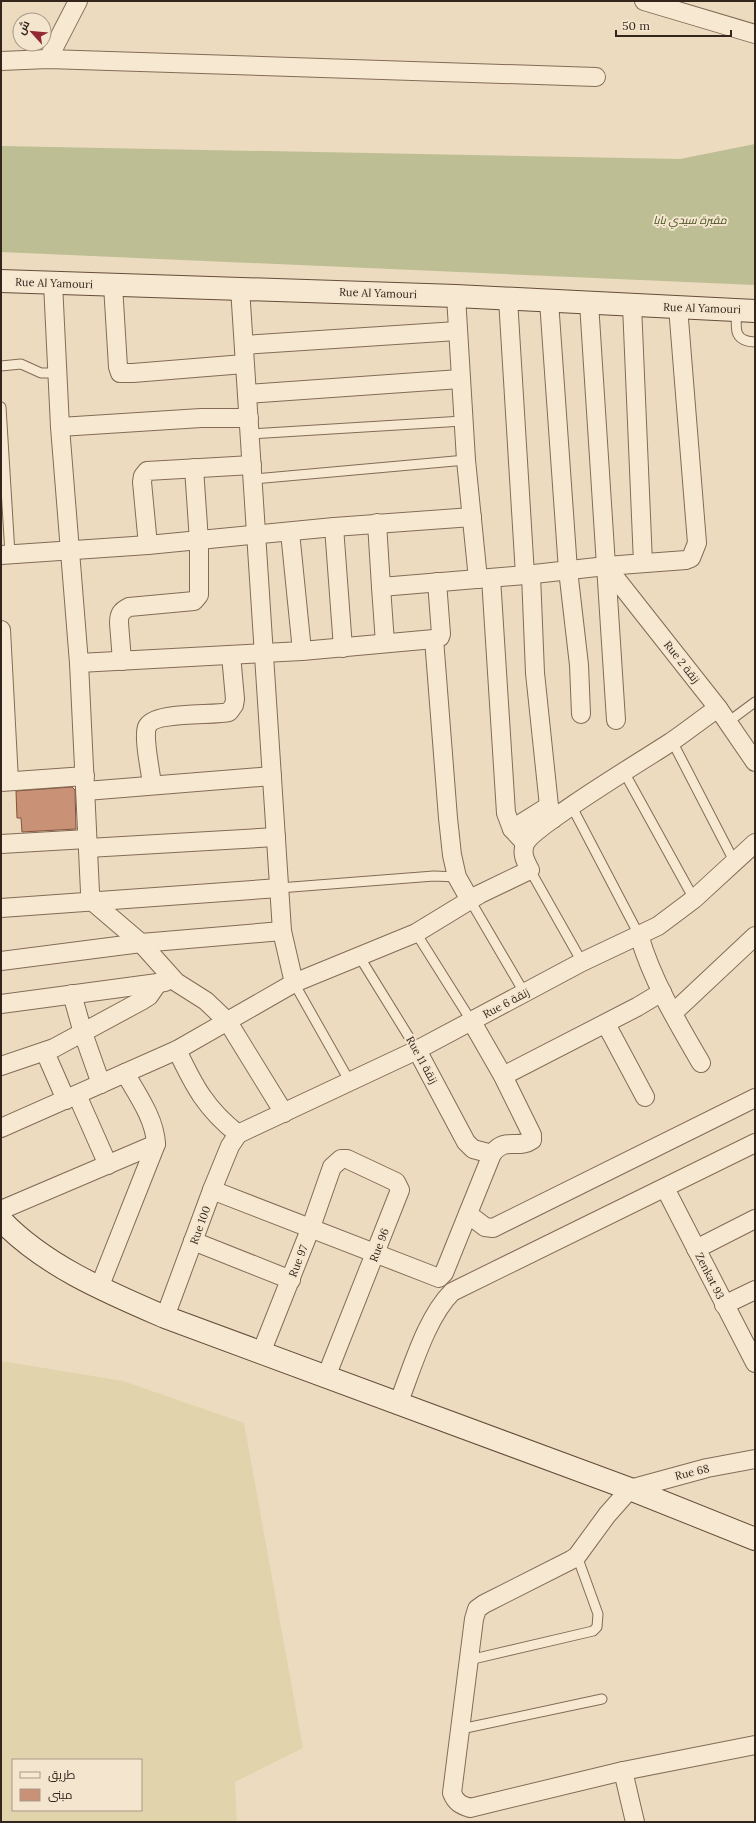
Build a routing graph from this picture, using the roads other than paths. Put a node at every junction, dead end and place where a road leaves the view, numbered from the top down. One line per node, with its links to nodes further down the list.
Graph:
1 (78, 1): 4 (street)
2 (644, 1): 3 (street)
3 (755, 34)
4 (48, 59): 5 (street); 6 (street)
5 (1, 61)
6 (596, 77)
7 (1, 281): 8 (street, Rue Al Yamouri)
8 (53, 283): 9 (street, Rue Al Yamouri); 23 (street)
9 (112, 285): 10 (street, Rue Al Yamouri); 21 (street)
10 (240, 288): 11 (street, Rue Al Yamouri); 20 (street)
11 (456, 296): 12 (street, Rue Al Yamouri); 18 (street)
12 (508, 299): 13 (street, Rue Al Yamouri); 45 (street)
13 (548, 301): 14 (street, Rue Al Yamouri); 44 (street)
14 (589, 303): 15 (street, Rue Al Yamouri); 43 (street)
15 (632, 305): 16 (street, Rue Al Yamouri); 42 (street)
16 (678, 307): 17 (street, Rue Al Yamouri); 42 (street)
17 (746, 310): 19 (lane)
18 (457, 331): 20 (street); 24 (street)
19 (755, 342)
20 (244, 345): 21 (street)
21 (244, 364): 25 (street)
22 (1, 366): 23 (lane)
23 (57, 373): 29 (street)
24 (460, 379): 25 (street); 27 (street)
25 (247, 394): 28 (street)
26 (1, 407): 41 (lane)
27 (463, 421): 28 (lane); 30 (street)
28 (250, 426): 29 (street); 32 (street)
29 (60, 427): 40 (street)
30 (466, 460): 32 (lane); 33 (street)
31 (194, 468): 32 (street); 38 (street); 39 (street)
32 (253, 472): 37 (street)
33 (472, 517): 34 (street); 46 (street)
34 (377, 524): 35 (street); 48 (street)
35 (334, 527): 36 (street); 52 (street)
36 (290, 532): 37 (street); 53 (street)
37 (257, 536): 38 (street); 54 (street)
38 (199, 541): 39 (street); 56 (street)
39 (148, 545): 40 (street)
40 (69, 550): 41 (street); 57 (street)
41 (6, 555)
42 (643, 563): 43 (street)
43 (606, 566): 44 (street); 61 (street, Rue 2 زنقة); 62 (street)
44 (568, 570): 45 (street); 60 (street)
45 (528, 575): 46 (street); 71 (street)
46 (484, 578): 47 (street); 72 (street)
47 (437, 582): 48 (street); 50 (street)
48 (381, 587): 51 (street)
49 (1, 630): 58 (street)
50 (434, 639): 51 (street); 80 (street)
51 (385, 643): 52 (street)
52 (343, 648): 53 (street)
53 (302, 651): 54 (street)
54 (264, 654): 55 (street); 66 (street)
55 (231, 655): 56 (street); 69 (street)
56 (122, 661): 57 (street)
57 (79, 663): 68 (street)
58 (2, 667): 67 (street)
59 (755, 702): 61 (lane)
60 (581, 714)
61 (723, 715): 63 (street); 64 (street, Rue 2 زنقة)
62 (616, 720)
63 (672, 741): 65 (street); 78 (lane)
64 (755, 762)
65 (624, 772): 70 (street); 82 (lane)
66 (272, 776): 69 (street); 73 (street)
67 (5, 781): 68 (street)
68 (86, 783): 69 (street); 77 (street)
69 (152, 785)
70 (572, 807): 71 (street); 88 (lane)
71 (551, 813): 72 (street); 74 (street)
72 (512, 829): 74 (street)
73 (276, 837): 77 (street); 81 (street)
74 (525, 843): 79 (street)
75 (755, 843): 78 (street, Rue 6 زنقة)
76 (1, 844): 77 (street)
77 (87, 844): 84 (street)
78 (735, 863): 82 (street, Rue 6 زنقة)
79 (530, 870): 83 (street); 93 (lane)
80 (457, 877): 81 (lane); 83 (street)
81 (280, 888): 84 (street); 86 (street)
82 (694, 899): 88 (street, Rue 6 زنقة)
83 (470, 900): 87 (street); 99 (lane)
84 (93, 902): 85 (street); 90 (street)
85 (1, 908)
86 (282, 931): 90 (street); 96 (street)
87 (416, 933): 91 (street); 103 (lane)
88 (639, 935): 93 (street, Rue 6 زنقة); 97 (street)
89 (755, 936): 101 (street)
90 (141, 943): 92 (street); 95 (street)
91 (358, 956): 96 (street); 107 (lane, Rue 11 زنقة)
92 (1, 961)
93 (582, 962): 99 (street, Rue 6 زنقة)
94 (158, 982): 95 (street); 98 (street); 105 (street)
95 (176, 982): 102 (street)
96 (294, 983): 102 (street); 113 (lane)
97 (662, 992): 101 (street); 104 (street)
98 (72, 994): 100 (street); 105 (street)
99 (525, 994): 103 (street, Rue 6 زنقة)
100 (1, 1004)
101 (673, 1012): 109 (street)
102 (228, 1022): 106 (street); 118 (street)
103 (472, 1022): 107 (street, Rue 6 زنقة); 112 (street)
104 (606, 1024): 112 (street); 115 (street)
105 (83, 1033): 108 (street); 114 (street)
106 (177, 1050): 111 (street); 120 (street)
107 (417, 1050): 113 (street, Rue 6 زنقة); 123 (street, Rue 11 زنقة)
108 (44, 1052): 110 (street); 116 (street)
109 (701, 1064)
110 (1, 1066)
111 (126, 1073): 114 (street); 122 (street)
112 (503, 1076): 123 (street)
113 (350, 1082): 118 (street, Rue 6 زنقة)
114 (101, 1084): 116 (street)
115 (645, 1097)
116 (71, 1098): 119 (street); 124 (street)
117 (755, 1098): 129 (street)
118 (284, 1113): 120 (street, Rue 6 زنقة)
119 (1, 1128)
120 (238, 1134): 127 (street, Rue 100)
121 (755, 1143): 126 (street)
122 (156, 1144): 124 (street); 137 (street)
123 (492, 1154): 129 (street)
124 (108, 1165): 128 (street)
125 (332, 1167): 132 (street, Rue 97); 135 (street, Rue 96)
126 (665, 1188): 134 (street, Zenkat 93); 144 (street)
127 (212, 1190): 132 (street); 133 (street, Rue 100)
128 (1, 1210)
129 (468, 1214): 135 (street)
130 (755, 1219): 134 (street)
131 (1, 1220): 137 (street)
132 (311, 1227): 135 (street); 136 (street, Rue 97)
133 (194, 1241): 136 (street); 140 (street, Rue 100)
134 (696, 1248): 139 (street, Zenkat 93)
135 (376, 1252): 143 (street, Rue 96)
136 (290, 1280): 141 (street, Rue 97)
137 (99, 1288): 140 (street)
138 (755, 1290): 139 (street)
139 (724, 1305): 142 (street, Zenkat 93)
140 (165, 1317): 141 (street)
141 (261, 1353): 143 (street)
142 (755, 1363)
143 (326, 1377): 144 (street)
144 (398, 1404): 146 (street)
145 (755, 1459): 146 (street, Rue 68)
146 (630, 1489): 147 (street); 148 (street)
147 (755, 1538)
148 (577, 1556): 149 (street); 149 (lane)
149 (469, 1660): 151 (street)
150 (602, 1699): 151 (lane)
151 (461, 1729): 153 (street)
152 (755, 1745): 153 (street)
153 (623, 1771): 154 (street)
154 (635, 1822)

